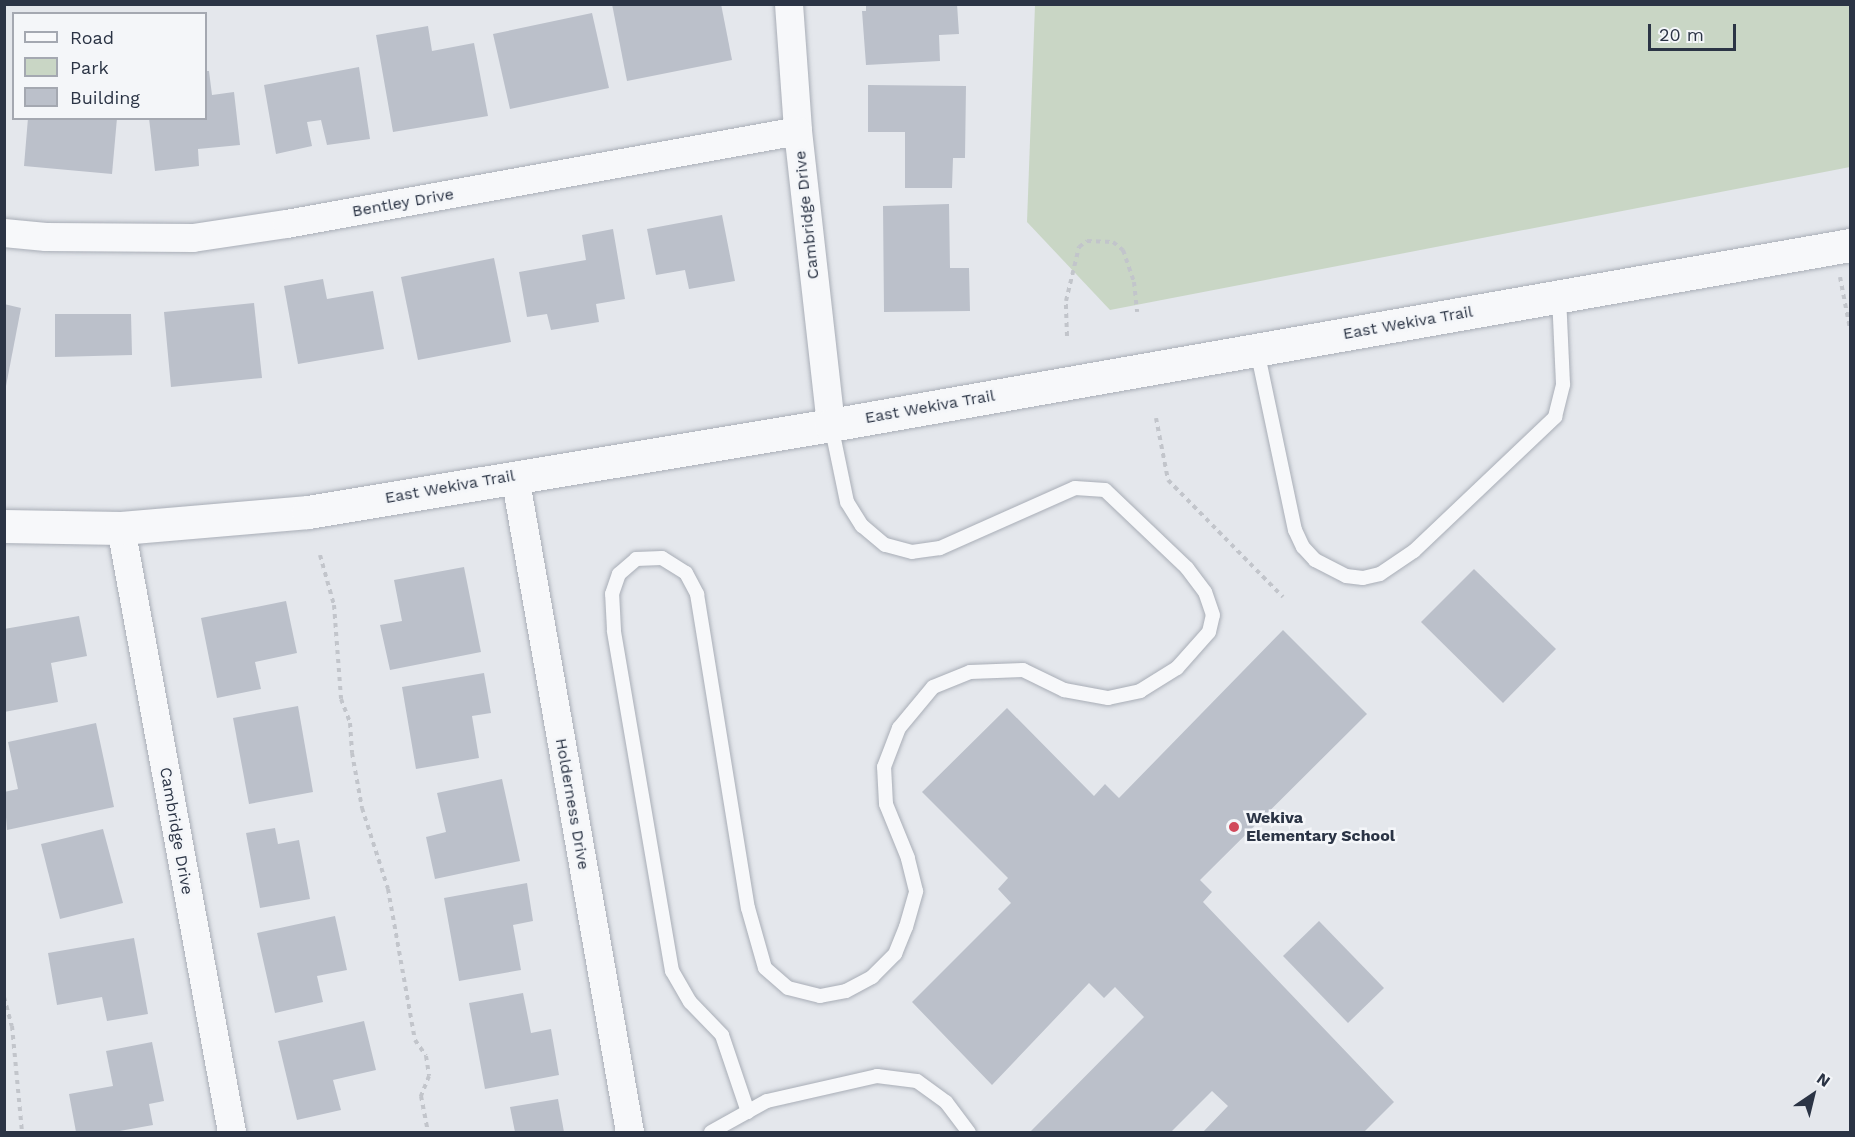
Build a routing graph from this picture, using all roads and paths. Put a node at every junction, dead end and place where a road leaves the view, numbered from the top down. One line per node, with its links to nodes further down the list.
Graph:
1 (789, 4): 2 (street, Cambridge Drive)
2 (798, 131): 3 (street, Bentley Drive); 11 (street, Cambridge Drive)
3 (4, 233)
4 (1842, 246): 5 (street, East Wekiva Trail); 7 (path)
5 (1559, 296): 9 (street, East Wekiva Trail); 9 (lane)
6 (1137, 312): 8 (path)
7 (1851, 329)
8 (1067, 336)
9 (1257, 350): 11 (street, East Wekiva Trail)
10 (1156, 417): 16 (path)
11 (831, 425): 12 (street, East Wekiva Trail); 18 (lane)
12 (515, 476): 14 (street, East Wekiva Trail); 22 (street, Holderness Drive)
13 (4, 526): 14 (street, East Wekiva Trail)
14 (121, 528): 20 (street, Cambridge Drive)
15 (320, 555): 21 (path)
16 (1283, 597)
17 (4, 997): 19 (path)
18 (748, 1112): 23 (lane); 24 (lane)
19 (22, 1132)
20 (232, 1132)
21 (428, 1132)
22 (630, 1132)
23 (711, 1132)
24 (969, 1132)

